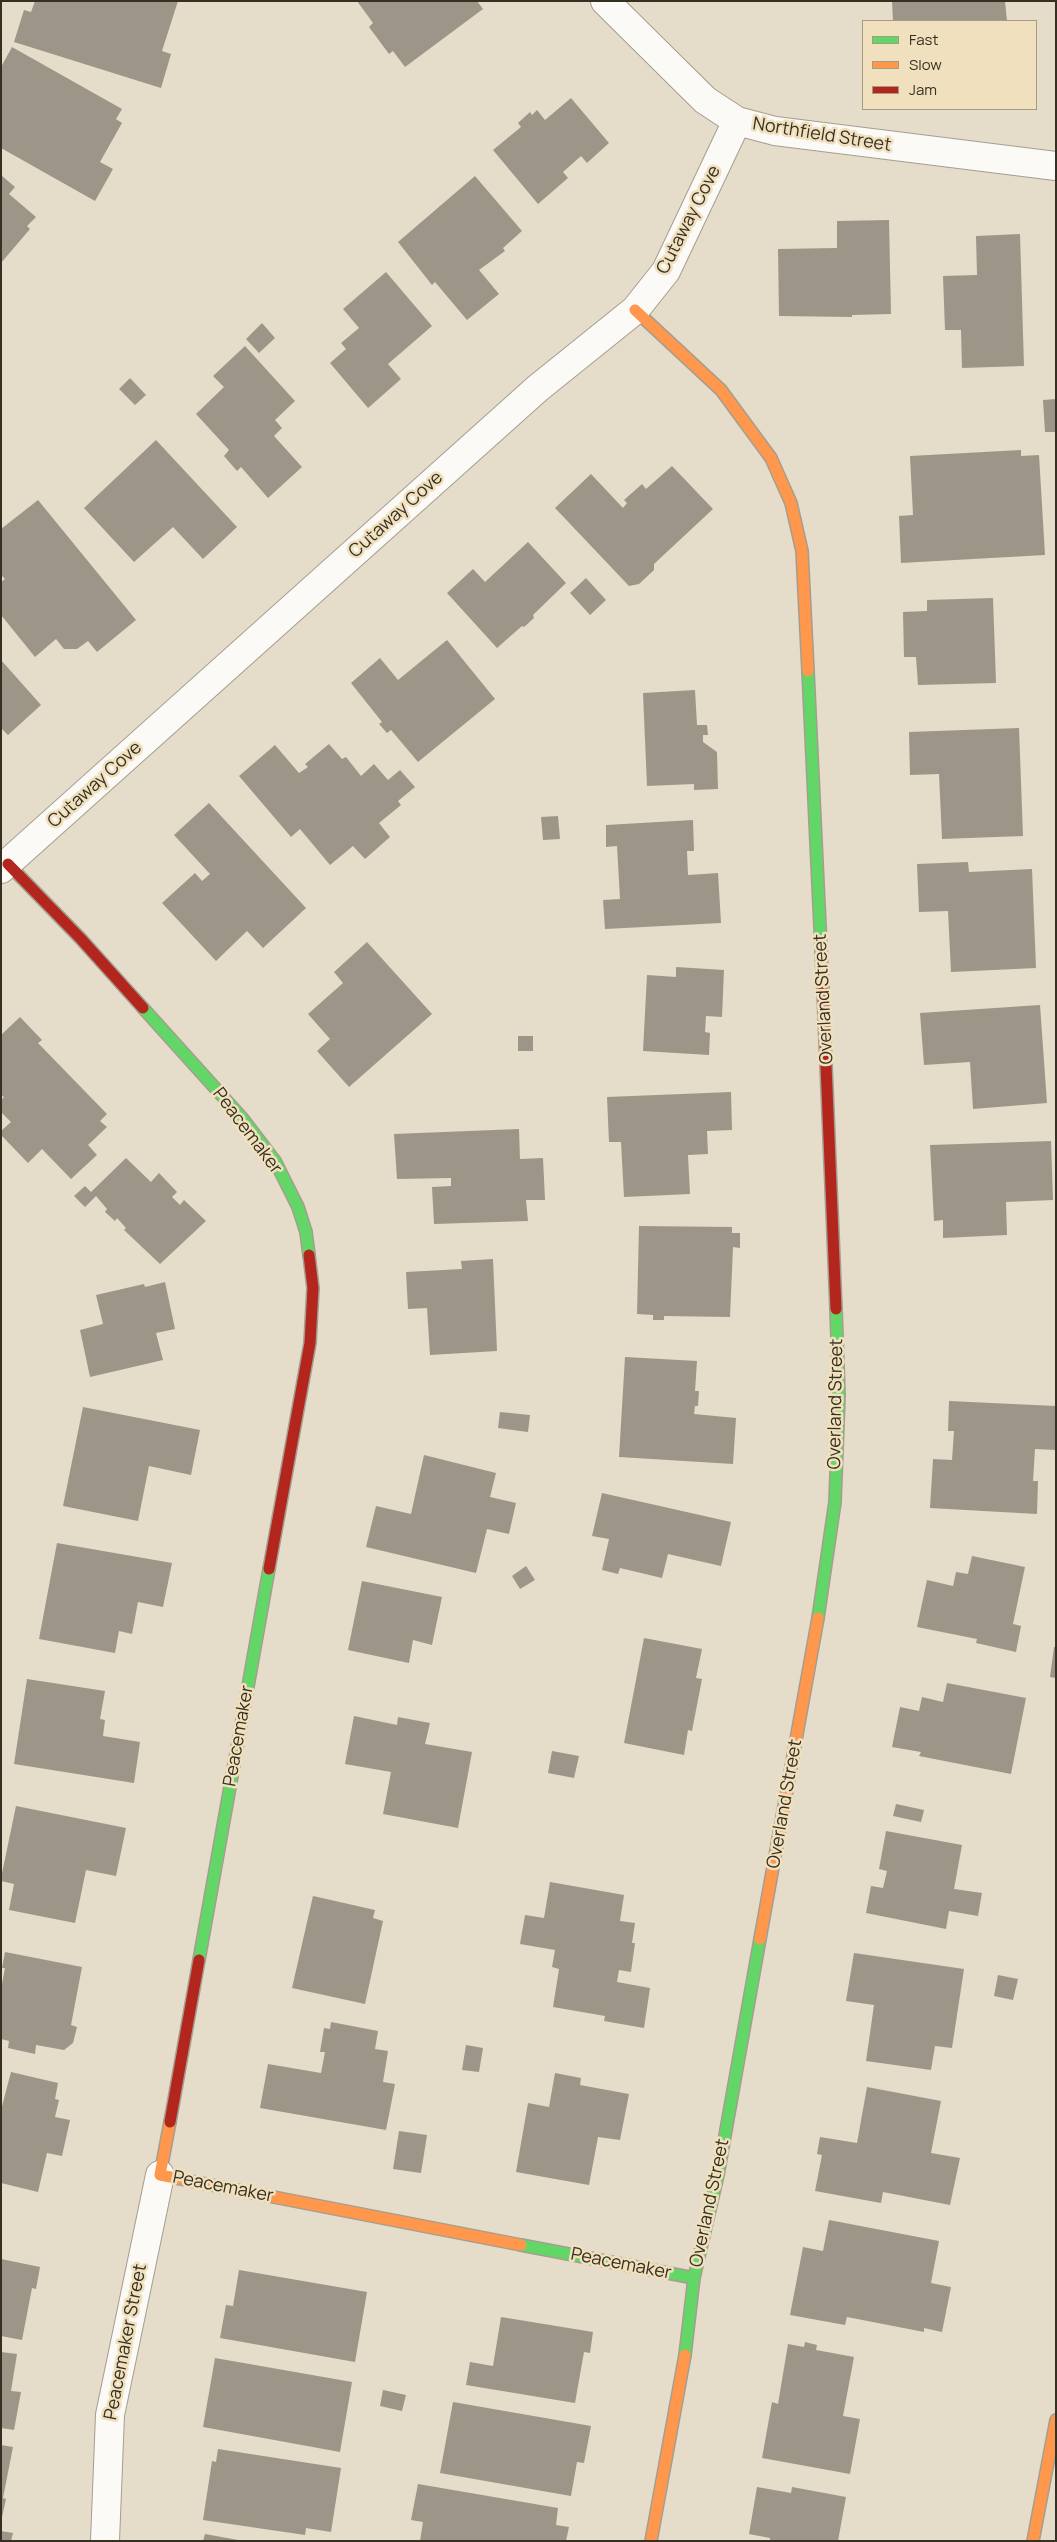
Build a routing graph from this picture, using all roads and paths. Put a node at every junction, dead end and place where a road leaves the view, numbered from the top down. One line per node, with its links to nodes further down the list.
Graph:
1 (605, 1): 2 (street, Northfield Street)
2 (737, 121): 3 (street, Northfield Street); 4 (street, Cutaway Cove)
3 (1056, 166)
4 (636, 310): 5 (street, Cutaway Cove); 7 (street, Overland Street)
5 (4, 867): 6 (street, Peacemaker)
6 (160, 2175): 7 (street, Peacemaker); 9 (street, Peacemaker Street)
7 (694, 2278): 10 (street, Overland Street)
8 (1056, 2420): 11 (street)
9 (105, 2541)
10 (651, 2541)
11 (1033, 2541)

